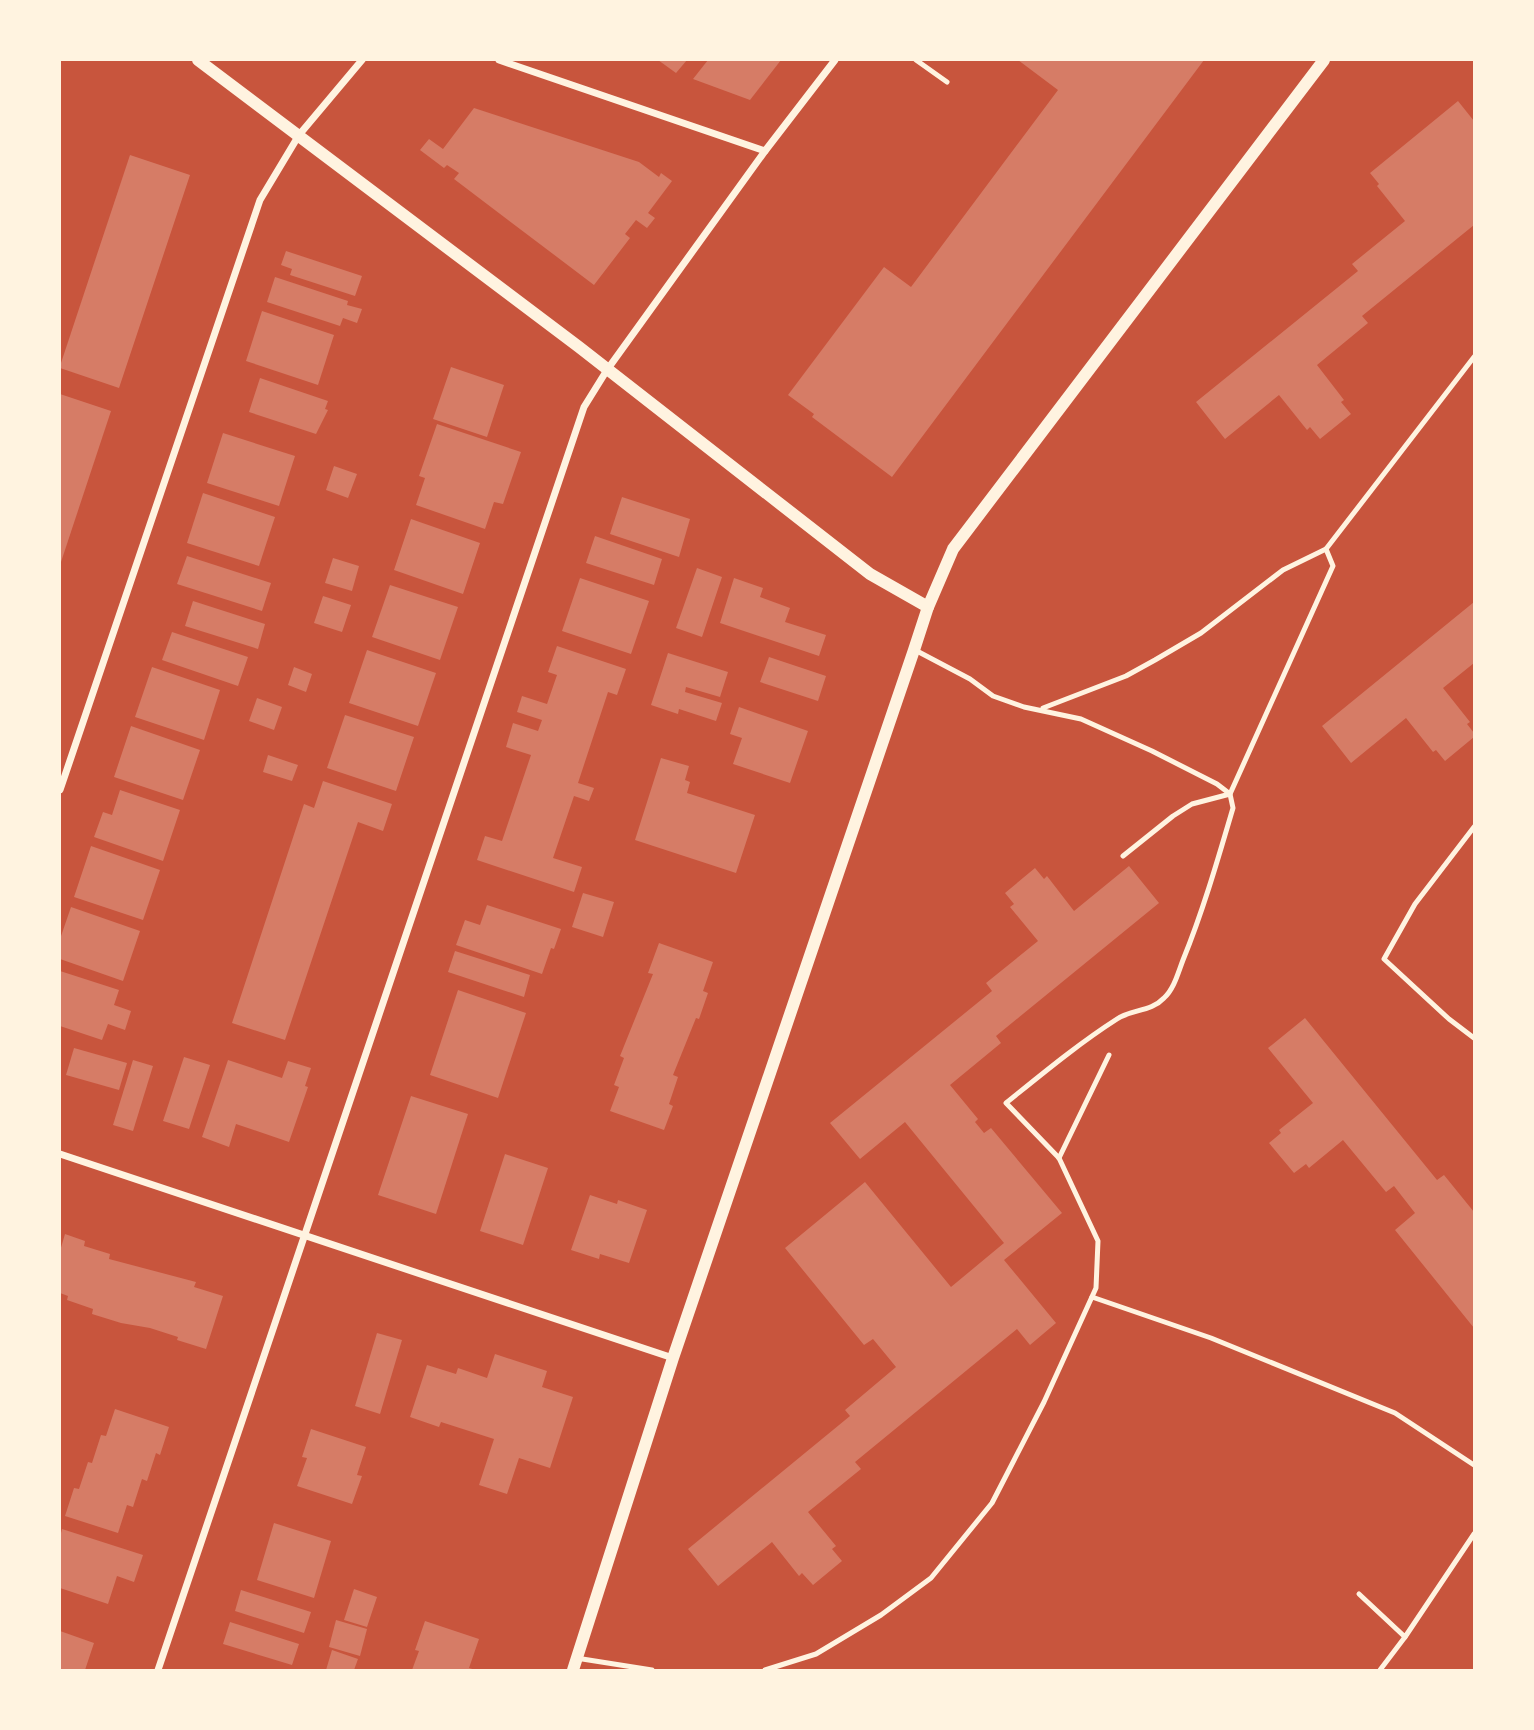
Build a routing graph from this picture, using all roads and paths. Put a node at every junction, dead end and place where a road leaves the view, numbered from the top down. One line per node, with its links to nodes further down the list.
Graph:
1 (198, 60): 8 (street)
2 (362, 60): 8 (street)
3 (499, 60): 9 (street)
4 (835, 60): 9 (street)
5 (916, 60): 7 (lane)
6 (1324, 60): 13 (street)
7 (947, 82)
8 (299, 135): 11 (street); 16 (street)
9 (765, 151): 11 (street)
10 (1475, 356): 12 (lane)
11 (607, 370): 13 (street); 24 (street)
12 (1326, 549): 15 (lane); 17 (lane)
13 (928, 607): 14 (street)
14 (914, 650): 15 (lane); 26 (street)
15 (1040, 709): 17 (lane)
16 (60, 790)
17 (1230, 794): 19 (lane); 23 (lane)
18 (1475, 827): 20 (lane)
19 (1123, 856)
20 (1475, 1038)
21 (1109, 1055): 23 (lane)
22 (60, 1154): 24 (street)
23 (1059, 1158): 25 (lane)
24 (303, 1236): 26 (street); 32 (street)
25 (1092, 1297): 27 (lane); 34 (lane)
26 (673, 1358): 31 (street)
27 (1475, 1465)
28 (1475, 1534): 30 (lane)
29 (1359, 1594): 30 (lane)
30 (1405, 1637): 35 (lane)
31 (575, 1664): 33 (lane)
32 (158, 1671)
33 (652, 1671)
34 (765, 1671)
35 (1380, 1671)

